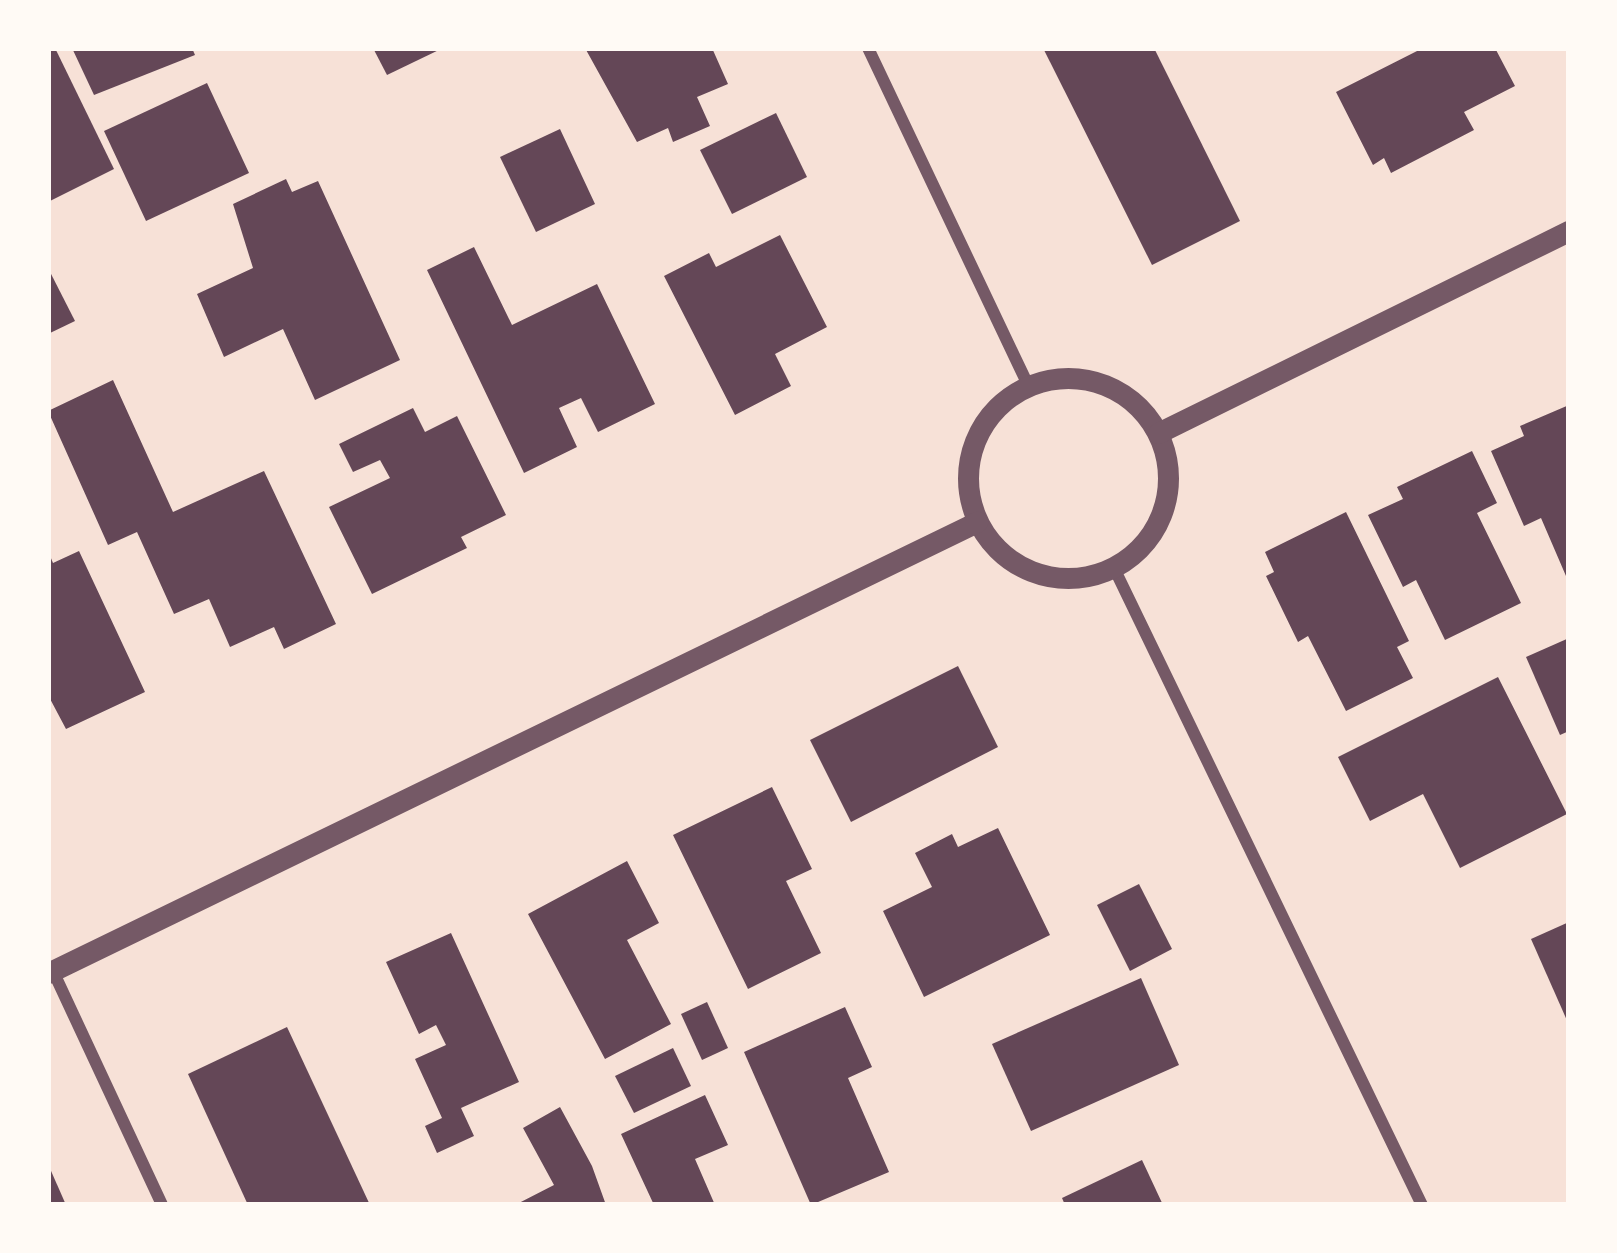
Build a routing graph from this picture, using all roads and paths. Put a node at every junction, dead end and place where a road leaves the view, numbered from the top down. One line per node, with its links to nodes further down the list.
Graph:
1 (868, 48): 3 (street)
2 (1569, 231): 4 (street)
3 (1028, 385): 4 (street); 5 (street)
4 (1158, 434): 6 (street)
5 (977, 522): 6 (street); 7 (street)
6 (1114, 568): 9 (street)
7 (51, 972): 8 (street)
8 (162, 1205)
9 (1422, 1205)

